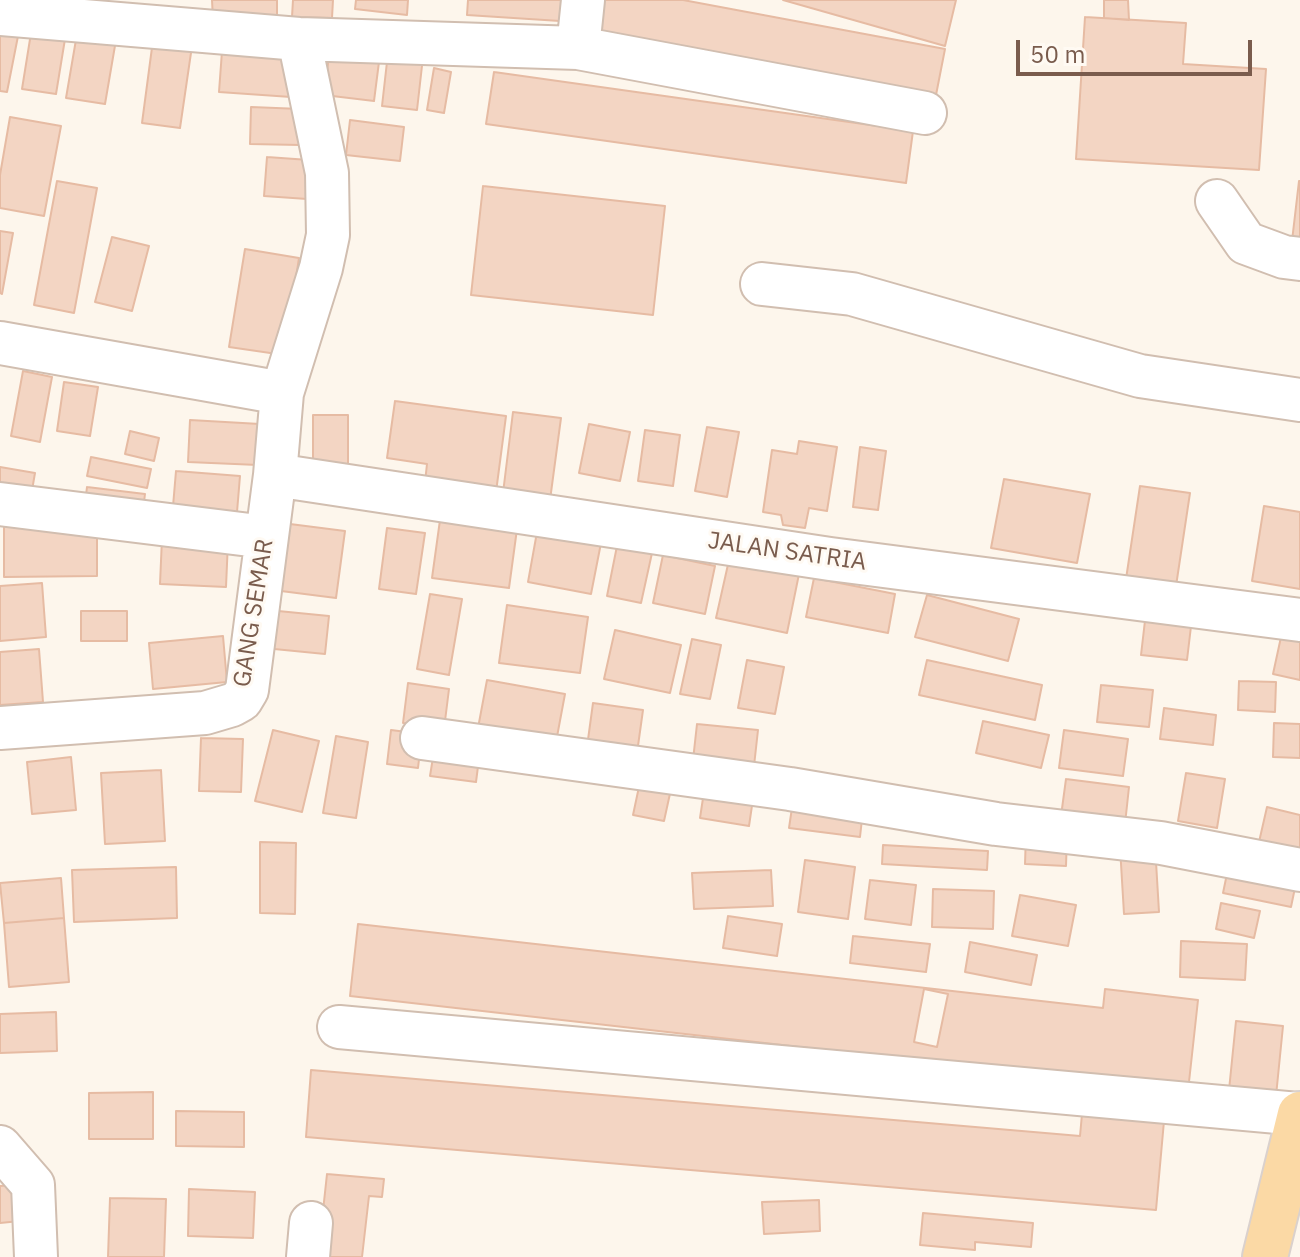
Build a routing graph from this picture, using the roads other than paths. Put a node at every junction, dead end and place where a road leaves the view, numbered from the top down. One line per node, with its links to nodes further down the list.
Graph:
1 (583, 0): 4 (street)
2 (0, 14): 3 (street)
3 (299, 39): 4 (street); 10 (street, GANG SEMAR)
4 (578, 48): 5 (street)
5 (925, 113)
6 (1217, 201): 7 (street)
7 (1300, 259)
8 (762, 284): 11 (street)
9 (0, 343): 10 (street)
10 (282, 393): 12 (street, GANG SEMAR)
11 (1300, 400)
12 (275, 475): 14 (street, GANG SEMAR); 15 (street, JALAN SATRIA)
13 (0, 504): 14 (street)
14 (266, 537): 16 (street, GANG SEMAR)
15 (1300, 620)
16 (0, 728)
17 (422, 738): 18 (street)
18 (1300, 870)
19 (339, 1027): 20 (street)
20 (1300, 1114): 23 (main road)
21 (0, 1147): 22 (street)
22 (36, 1257)
23 (1265, 1257)

